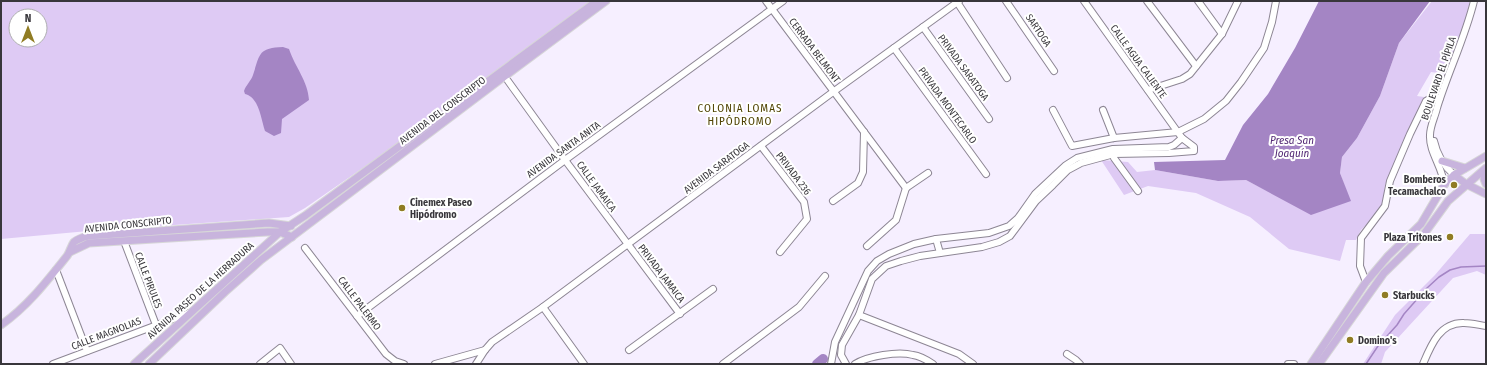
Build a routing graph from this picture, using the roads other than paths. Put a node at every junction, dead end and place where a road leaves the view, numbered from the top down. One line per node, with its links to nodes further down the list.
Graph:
1 (597, 1): 49 (main road, AVENIDA DEL CONSCRIPTO)
2 (606, 1): 50 (main road, AVENIDA DEL CONSCRIPTO)
3 (766, 1): 13 (street, CERRADA BELMONT)
4 (783, 1): 13 (street, AVENIDA SANTA ANITA)
5 (1006, 1): 19 (street, SARTOGA)
6 (1084, 1): 22 (street, CALLE AGUA CALIENTE)
7 (1147, 1): 18 (street)
8 (1198, 1): 16 (street)
9 (1238, 1): 16 (street)
10 (1276, 1): 29 (street)
11 (1475, 1): 14 (street, BOULEVARD EL PÍPILA)
12 (958, 2): 15 (street, AVENIDA SARATOGA); 20 (street)
13 (772, 9): 23 (street, CERRADA BELMONT); 35 (street, AVENIDA SANTA ANITA)
14 (1470, 23): 24 (street, BOULEVARD EL PÍPILA); 36 (street, BOULEVARD EL PÍPILA)
15 (923, 27): 17 (street, AVENIDA SARATOGA); 27 (street, PRIVADA SARATOGA)
16 (1222, 34): 18 (street)
17 (894, 48): 23 (street, AVENIDA SARATOGA); 40 (street, PRIVADA MONTECARLO)
18 (1196, 66): 22 (street)
19 (1054, 71)
20 (1007, 78)
21 (508, 81): 35 (street, CALLE JAMAICA)
22 (1148, 90): 29 (street, CALLE AGUA CALIENTE)
23 (833, 92): 28 (street, CERRADA BELMONT); 32 (street, AVENIDA SARATOGA)
24 (1440, 98): 44 (street, BOULEVARD EL PÍPILA); 63 (street)
25 (1053, 110): 30 (street)
26 (1103, 110): 30 (street)
27 (989, 119)
28 (864, 132): 45 (street, CERRADA BELMONT); 48 (street)
29 (1178, 132): 30 (street); 31 (street, CALLE AGUA CALIENTE)
30 (1114, 138)
31 (1182, 138): 33 (street); 33 (street, CALLE AGUA CALIENTE)
32 (761, 146): 55 (street, AVENIDA SARATOGA); 59 (street, PRIVADA 236)
33 (1113, 152): 46 (street); 53 (street); 60 (street)
34 (1486, 156): 37 (main road)
35 (565, 160): 55 (street, CALLE JAMAICA); 71 (street, AVENIDA SANTA ANITA)
36 (1442, 161): 37 (main road); 41 (street, BOULEVARD EL PÍPILA)
37 (1465, 168): 41 (main road)
38 (1486, 169): 42 (main road); 43 (main road)
39 (928, 173): 45 (street)
40 (986, 174)
41 (1454, 175): 42 (main road); 44 (main road)
42 (1466, 184): 47 (main road); 99 (main road)
43 (1486, 184)
44 (1444, 185): 63 (main road)
45 (906, 188): 56 (street)
46 (1138, 191)
47 (1486, 194)
48 (833, 201)
49 (290, 225): 50 (main road, AVENIDA CONSCRIPTO); 51 (main road, AVENIDA DEL CONSCRIPTO); 58 (main road, AVENIDA CONSCRIPTO)
50 (300, 230): 52 (main road, AVENIDA DEL CONSCRIPTO)
51 (280, 232): 52 (main road, AVENIDA CONSCRIPTO); 54 (main road, AVENIDA CONSCRIPTO); 68 (main road, AVENIDA PASEO DE LA HERRADURA)
52 (292, 237): 80 (main road, AVENIDA PASEO DE LA HERRADURA)
53 (936, 239): 60 (street); 65 (street)
54 (124, 241): 58 (main road, AVENIDA CONSCRIPTO); 73 (street, CALLE PIRULES)
55 (628, 245): 67 (street, AVENIDA SARATOGA); 69 (street, PRIVADA JAMAICA)
56 (867, 246)
57 (305, 248): 71 (street, CALLE PALERMO)
58 (70, 252): 61 (main road)
59 (780, 252)
60 (940, 253): 66 (street)
61 (56, 270): 72 (main road); 77 (street)
62 (826, 276): 89 (street)
63 (1366, 282): 98 (main road)
64 (713, 289): 69 (street, PRIVADA JAMAICA)
65 (854, 299): 66 (street); 90 (street)
66 (863, 303): 70 (street)
67 (543, 307): 75 (street, AVENIDA SARATOGA); 88 (street)
68 (189, 313): 73 (street, CALLE MAGNOLIAS); 78 (main road, AVENIDA PASEO DE LA HERRADURA)
69 (680, 314): 76 (street, PRIVADA JAMAICA)
70 (859, 315): 91 (street); 94 (street)
71 (357, 316): 85 (street, CALLE PALERMO)
72 (1, 325)
73 (156, 325): 77 (street, CALLE MAGNOLIAS)
74 (1486, 326): 100 (street)
75 (485, 350): 86 (street); 87 (street)
76 (629, 350)
77 (87, 351): 81 (street, CALLE MAGNOLIAS)
78 (145, 354): 80 (street); 82 (main road, AVENIDA PASEO DE LA HERRADURA)
79 (1067, 354): 95 (street)
80 (151, 363)
81 (53, 364)
82 (134, 364)
83 (260, 364): 84 (street)
84 (291, 364)
85 (404, 364)
86 (435, 364)
87 (476, 364)
88 (584, 364)
89 (723, 364)
90 (831, 364)
91 (846, 364)
92 (854, 364): 93 (street)
93 (933, 364)
94 (973, 364)
95 (1080, 364)
96 (1288, 364): 97 (street)
97 (1294, 364)
98 (1311, 364)
99 (1319, 364)
100 (1423, 364)

